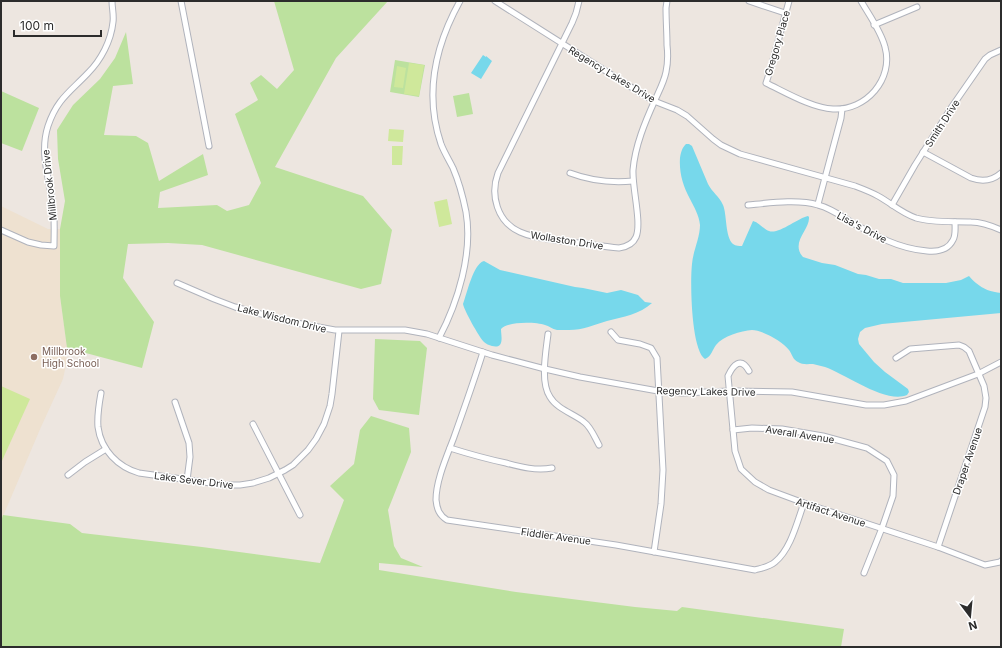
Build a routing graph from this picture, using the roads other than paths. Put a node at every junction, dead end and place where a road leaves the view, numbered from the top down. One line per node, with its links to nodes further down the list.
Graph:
1 (112, 1): 27 (street, Millbrook Drive)
2 (181, 1): 17 (street)
3 (460, 1): 33 (street)
4 (495, 1): 13 (street, Regency Lakes Drive)
5 (579, 1): 13 (street)
6 (667, 1): 15 (street, Wollaston Drive)
7 (749, 1): 11 (street)
8 (788, 1): 11 (street, Gregory Place)
9 (861, 1): 12 (street, Gregory Place)
10 (917, 7): 12 (street)
11 (785, 13): 16 (street, Gregory Place)
12 (874, 25): 16 (street, Gregory Place)
13 (562, 44): 15 (street, Regency Lakes Drive); 22 (street, Wollaston Drive)
14 (1001, 50): 18 (street, Smith Drive)
15 (654, 101): 21 (street, Regency Lakes Drive); 22 (street, Wollaston Drive)
16 (842, 109): 21 (street)
17 (209, 146)
18 (923, 152): 20 (street); 25 (street, Smith Drive)
19 (570, 173): 22 (street)
20 (1001, 173)
21 (825, 178): 23 (street); 25 (street, Regency Lakes Drive)
22 (633, 181)
23 (818, 204): 24 (street, Lisa's Drive); 26 (street, Lisa's Drive)
24 (748, 205)
25 (892, 205): 26 (street, Regency Lakes Drive)
26 (955, 222): 28 (street, Regency Lakes Drive)
27 (1, 230)
28 (1001, 230)
29 (178, 282): 30 (street, Lake Wisdom Drive)
30 (339, 331): 33 (street, Lake Wisdom Drive); 50 (street, Lake Sever Drive)
31 (611, 332): 40 (street)
32 (548, 334): 37 (street)
33 (439, 338): 34 (street, Regency Lakes Drive)
34 (483, 352): 37 (street, Regency Lakes Drive); 47 (street, Fiddler Avenue)
35 (896, 358): 39 (street, Draper Avenue)
36 (1001, 362): 39 (street, Regency Lakes Drive)
37 (545, 369): 40 (street, Regency Lakes Drive); 46 (street)
38 (750, 371): 41 (street, Artifact Avenue)
39 (978, 374): 41 (street, Regency Lakes Drive); 56 (street, Draper Avenue)
40 (658, 391): 41 (street, Regency Lakes Drive); 57 (street)
41 (730, 391): 45 (street, Artifact Avenue)
42 (101, 393): 48 (street, Lake Sever Drive)
43 (175, 402): 52 (street)
44 (253, 424): 50 (street)
45 (733, 430): 53 (street, Artifact Avenue); 55 (street, Averall Avenue)
46 (599, 445)
47 (450, 448): 49 (street); 57 (street, Fiddler Avenue)
48 (106, 449): 51 (street); 52 (street, Lake Sever Drive)
49 (552, 468)
50 (278, 474): 52 (street, Lake Sever Drive); 54 (street)
51 (68, 475)
52 (187, 480)
53 (804, 503): 55 (street, Artifact Avenue); 57 (street, Fiddler Avenue)
54 (300, 515)
55 (882, 528): 56 (street, Artifact Avenue); 59 (street, Averall Avenue)
56 (938, 547): 58 (street, Artifact Avenue)
57 (654, 552)
58 (1001, 561)
59 (864, 573)

